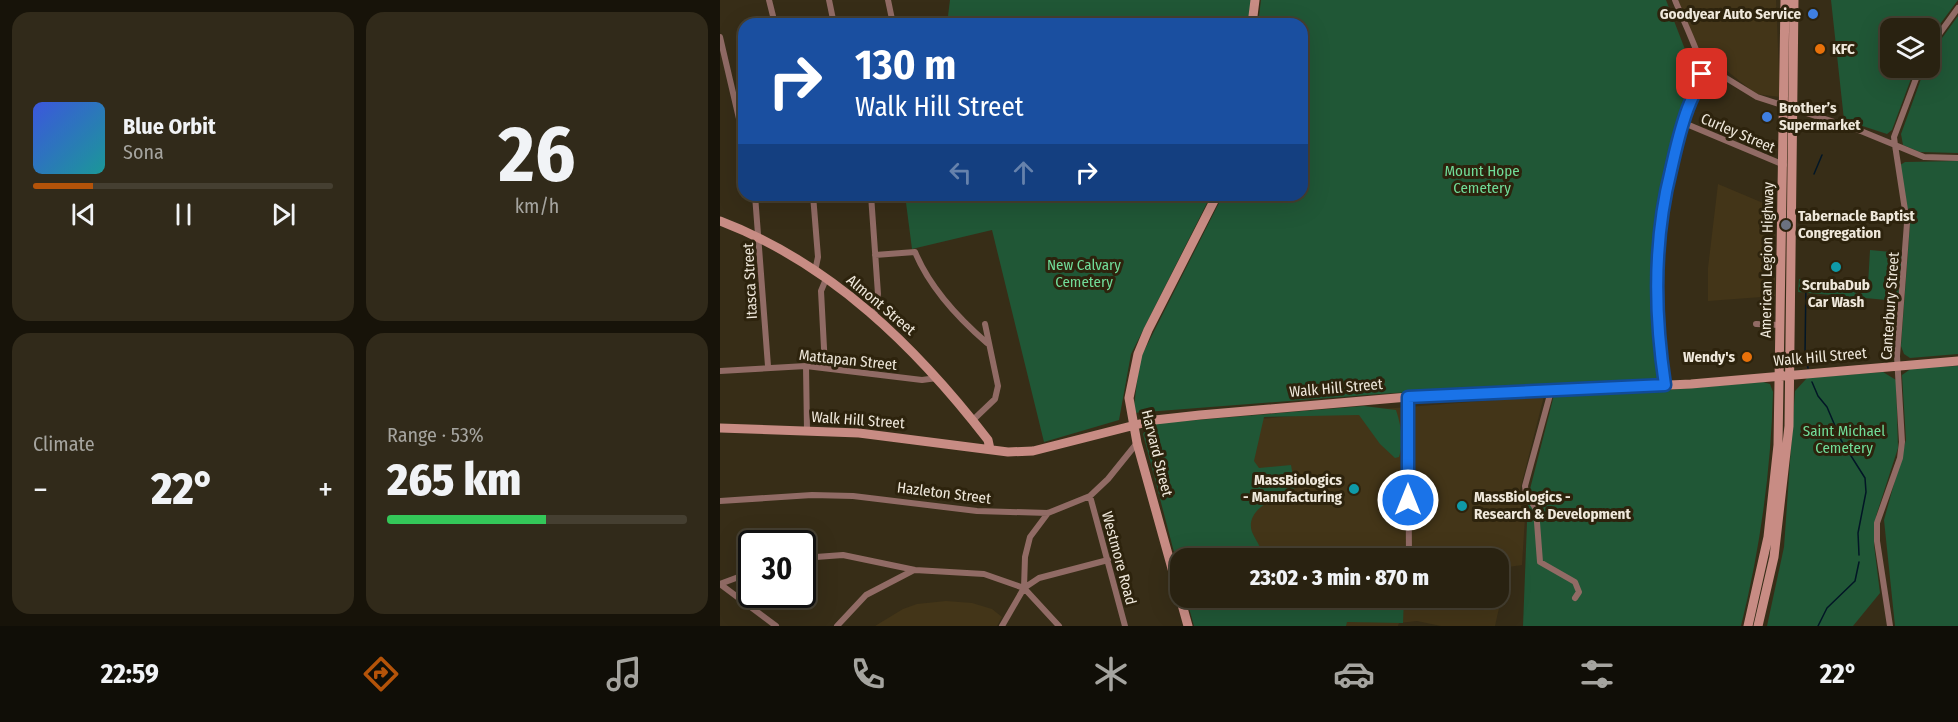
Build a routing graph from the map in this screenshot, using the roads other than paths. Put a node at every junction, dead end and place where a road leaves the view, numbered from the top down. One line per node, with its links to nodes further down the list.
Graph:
1 (770, 0): 9 (street)
2 (829, 0): 10 (street)
3 (888, 0): 11 (street)
4 (1255, 0): 12 (main road)
5 (1675, 0): 19 (street)
6 (1785, 0): 17 (main road, American Legion Highway)
7 (1794, 0): 17 (main road, American Legion Highway)
8 (1958, 8): 13 (street)
9 (774, 18)
10 (833, 18)
11 (892, 18)
12 (1253, 18)
13 (1940, 33)
14 (720, 37): 18 (street)
15 (1713, 70): 17 (street)
16 (1916, 78): 20 (street)
17 (1789, 108): 20 (street); 22 (main road, American Legion Highway); 43 (main road, American Legion Highway)
18 (738, 109)
19 (1684, 123): 22 (street, Curley Street); 45 (street)
20 (1895, 145): 21 (street); 38 (street, Canterbury Street)
21 (1958, 158)
22 (1784, 165): 35 (main road, American Legion Highway)
23 (755, 201): 28 (street, Itasca Street)
24 (813, 201): 30 (street)
25 (871, 201): 29 (street)
26 (1214, 201): 49 (main road, Harvard Street)
27 (720, 221): 28 (main road, Almont Street)
28 (759, 238): 30 (main road, Almont Street); 39 (street, Itasca Street)
29 (875, 255): 32 (street); 36 (street)
30 (815, 271): 31 (main road, Almont Street)
31 (826, 279): 32 (main road, Almont Street); 41 (street)
32 (874, 315): 44 (main road, Almont Street)
33 (986, 324): 36 (street)
34 (1756, 324): 35 (street)
35 (1781, 325): 43 (main road, American Legion Highway)
36 (987, 343): 48 (street)
37 (1958, 361): 38 (main road, Walk Hill Street)
38 (1897, 365): 43 (main road, Walk Hill Street); 73 (street, Canterbury Street)
39 (768, 366): 40 (street, Mattapan Street); 42 (street, Mattapan Street)
40 (806, 366): 41 (street, Mattapan Street); 51 (street)
41 (825, 367): 44 (street, Mattapan Street)
42 (720, 371)
43 (1785, 375): 45 (main road, Walk Hill Street); 71 (main road, American Legion Highway); 72 (main road, American Legion Highway)
44 (937, 378): 48 (main road, Almont Street)
45 (1665, 385): 46 (main road, Walk Hill Street)
46 (1551, 391): 47 (main road, Walk Hill Street); 64 (street)
47 (1408, 397): 49 (main road, Walk Hill Street); 57 (street)
48 (973, 420): 53 (main road, Almont Street)
49 (1134, 425): 52 (main road, Harvard Street); 53 (main road, Walk Hill Street)
50 (720, 428): 51 (main road, Walk Hill Street)
51 (807, 431): 53 (main road, Walk Hill Street)
52 (1137, 443): 54 (street, Hazleton Street); 70 (main road, Harvard Street)
53 (990, 449)
54 (1090, 496): 56 (street, Hazleton Street); 59 (street, Westmore Road)
55 (720, 501): 56 (street, Hazleton Street)
56 (1048, 513): 63 (street)
57 (1409, 548)
58 (816, 557): 60 (street)
59 (1108, 560): 63 (street); 69 (street, Westmore Road)
60 (915, 570): 63 (street); 66 (street)
61 (738, 577): 62 (street)
62 (720, 584): 65 (street)
63 (1024, 588): 67 (street); 68 (street)
64 (1575, 598)
65 (776, 626)
66 (837, 626)
67 (1002, 626)
68 (1059, 626)
69 (1125, 626)
70 (1188, 626)
71 (1748, 626)
72 (1758, 626)
73 (1890, 626)

